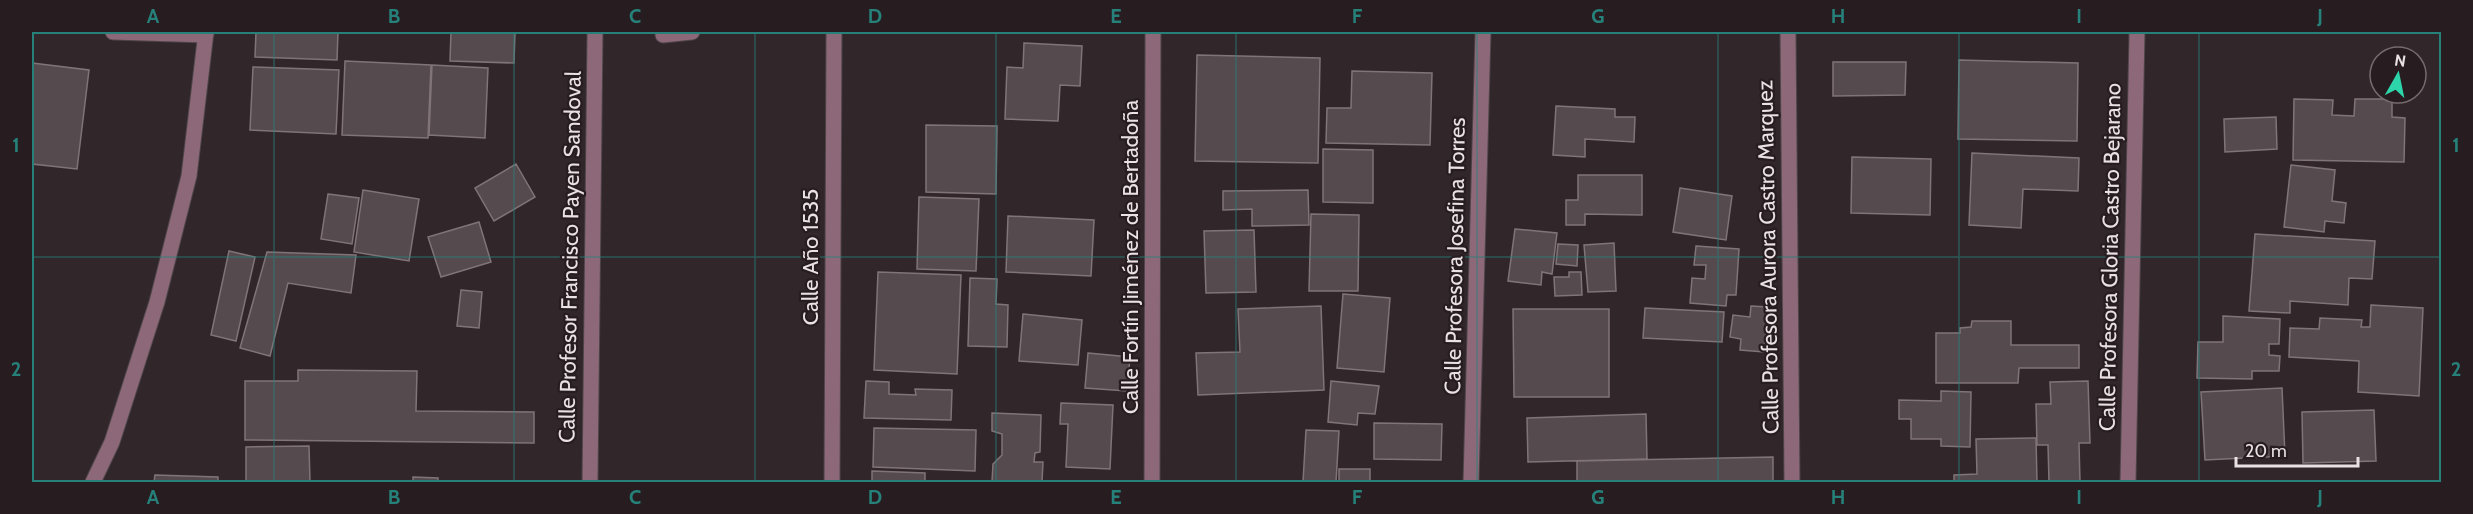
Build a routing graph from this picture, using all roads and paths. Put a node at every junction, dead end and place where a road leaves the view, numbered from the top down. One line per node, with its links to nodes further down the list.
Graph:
1 (113, 32): 9 (street)
2 (595, 32): 12 (street, Calle Profesor Francisco Payen Sandoval)
3 (692, 32): 10 (street)
4 (834, 32): 13 (street, Calle Año 1535)
5 (1153, 32): 14 (street, Calle Fortín Jiménez de Bertadoña)
6 (1483, 32): 15 (street, Calle Profesora Josefina Torres)
7 (1788, 32): 16 (street, Calle Profesora Aurora Castro Marquez)
8 (2137, 32): 17 (street, Calle Profesora Gloria Castro Bejarano)
9 (206, 33): 11 (street)
10 (663, 35)
11 (93, 483)
12 (590, 483)
13 (832, 483)
14 (1152, 483)
15 (1472, 483)
16 (1792, 483)
17 (2128, 483)

